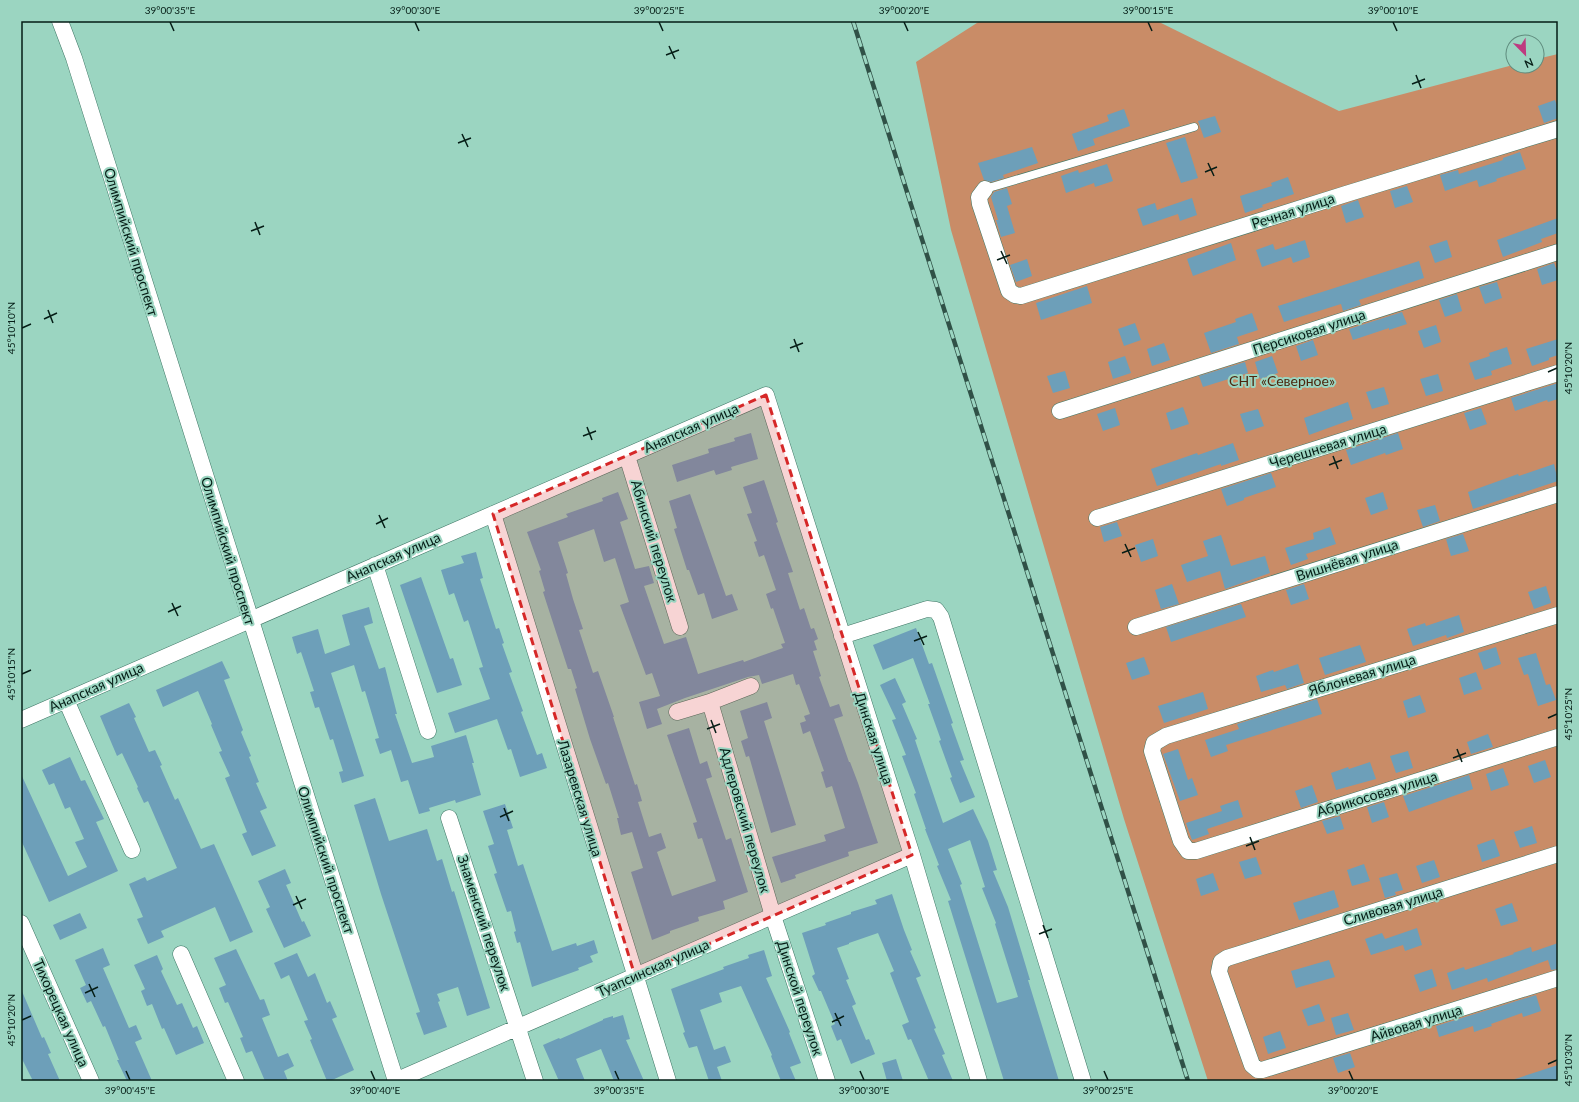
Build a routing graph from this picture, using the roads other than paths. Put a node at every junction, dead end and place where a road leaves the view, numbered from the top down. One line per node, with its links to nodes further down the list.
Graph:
1 (60, 21): 15 (street, Олимпийский проспект)
2 (1194, 127): 4 (lane)
3 (1558, 129): 4 (street, Речная улица)
4 (985, 189)
5 (1558, 252): 8 (street, Персиковая улица)
6 (1558, 373): 12 (street, Черешневая улица)
7 (766, 395): 9 (street, Анапская улица); 18 (street, Динская улица)
8 (1060, 411)
9 (627, 456): 11 (street, Анапская улица); 16 (street, Абинский переулок)
10 (1558, 494): 17 (street, Вишнёвая улица)
11 (493, 514): 13 (street, Анапская улица); 35 (street, Лазаревская улица)
12 (1097, 518)
13 (375, 565): 15 (street, Анапская улица); 24 (street)
14 (1558, 615): 28 (street, Яблоневая улица)
15 (250, 620): 20 (street, Анапская улица); 40 (street, Олимпийский проспект)
16 (680, 627)
17 (1136, 627)
18 (842, 636): 30 (street, Динская улица); 45 (street)
19 (751, 686): 21 (street)
20 (66, 700): 23 (street, Анапская улица); 27 (street)
21 (710, 702): 22 (street); 31 (street, Адлеровский переулок)
22 (677, 712)
23 (21, 720)
24 (428, 731)
25 (1558, 737): 28 (street, Абрикосовая улица)
26 (449, 818): 37 (street, Знаменский переулок)
27 (132, 850)
28 (1196, 851)
29 (1558, 854): 34 (street, Сливовая улица)
30 (912, 856): 31 (street, Туапсинская улица); 44 (street, Динская улица)
31 (773, 916): 35 (street, Туапсинская улица); 43 (street, Динской переулок)
32 (21, 923): 38 (street, Тихорецкая улица)
33 (181, 954): 39 (street)
34 (1227, 958): 36 (street, Айвовая улица)
35 (635, 976): 37 (street, Туапсинская улица); 42 (street, Лазаревская улица)
36 (1558, 978)
37 (518, 1028): 40 (street, Туапсинская улица); 41 (street, Знаменский переулок)
38 (91, 1081)
39 (236, 1081)
40 (395, 1081)
41 (535, 1081)
42 (668, 1081)
43 (827, 1081)
44 (979, 1081)
45 (1083, 1081)

